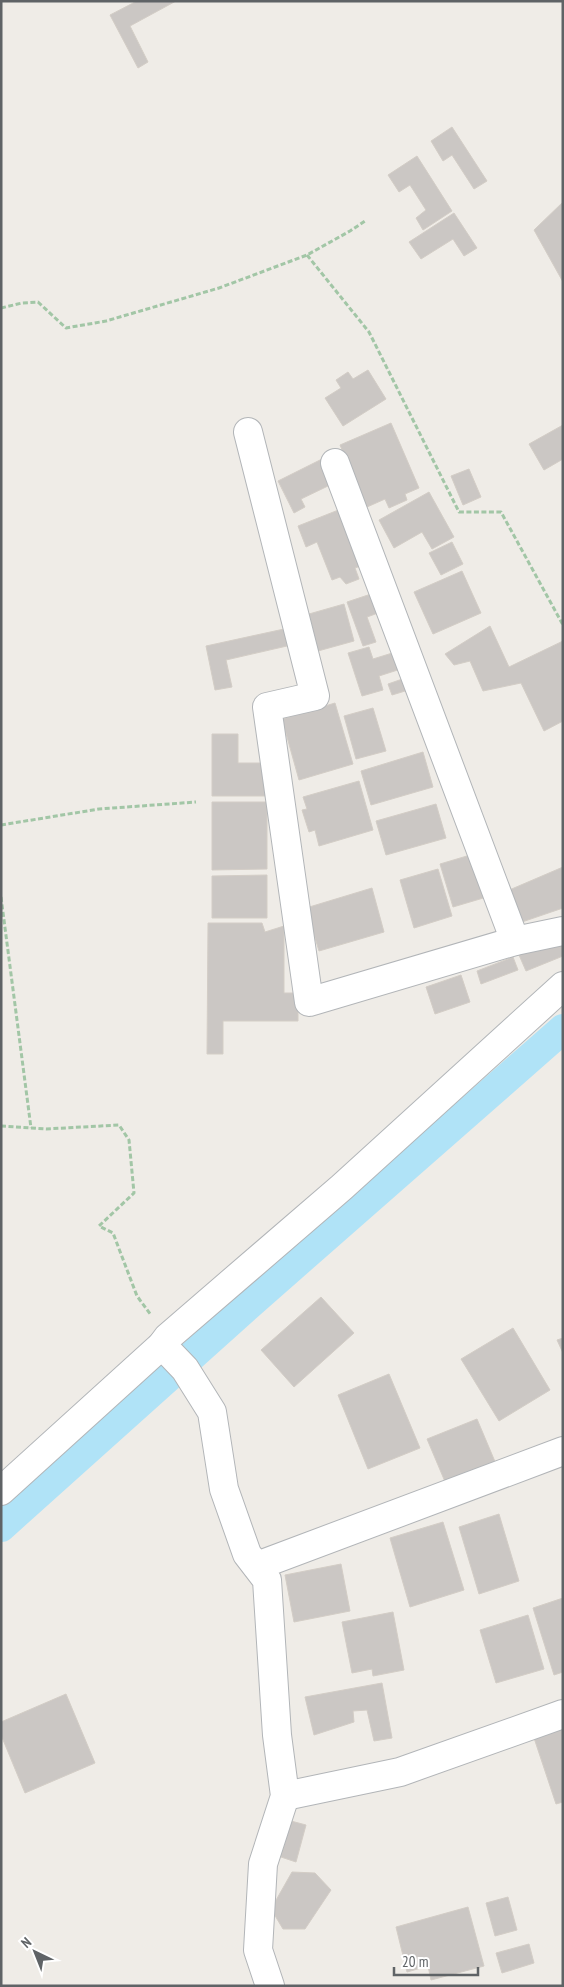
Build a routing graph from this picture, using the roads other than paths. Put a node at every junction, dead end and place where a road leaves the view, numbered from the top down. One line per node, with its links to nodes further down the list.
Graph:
1 (248, 432): 4 (street)
2 (336, 463): 4 (street)
3 (563, 931): 4 (street)
4 (515, 941)
5 (563, 986): 6 (street)
6 (172, 1351): 8 (street); 9 (street)
7 (563, 1451): 9 (street)
8 (1, 1491)
9 (256, 1566): 11 (street)
10 (563, 1714): 11 (street)
11 (285, 1796): 12 (street)
12 (270, 1986)

